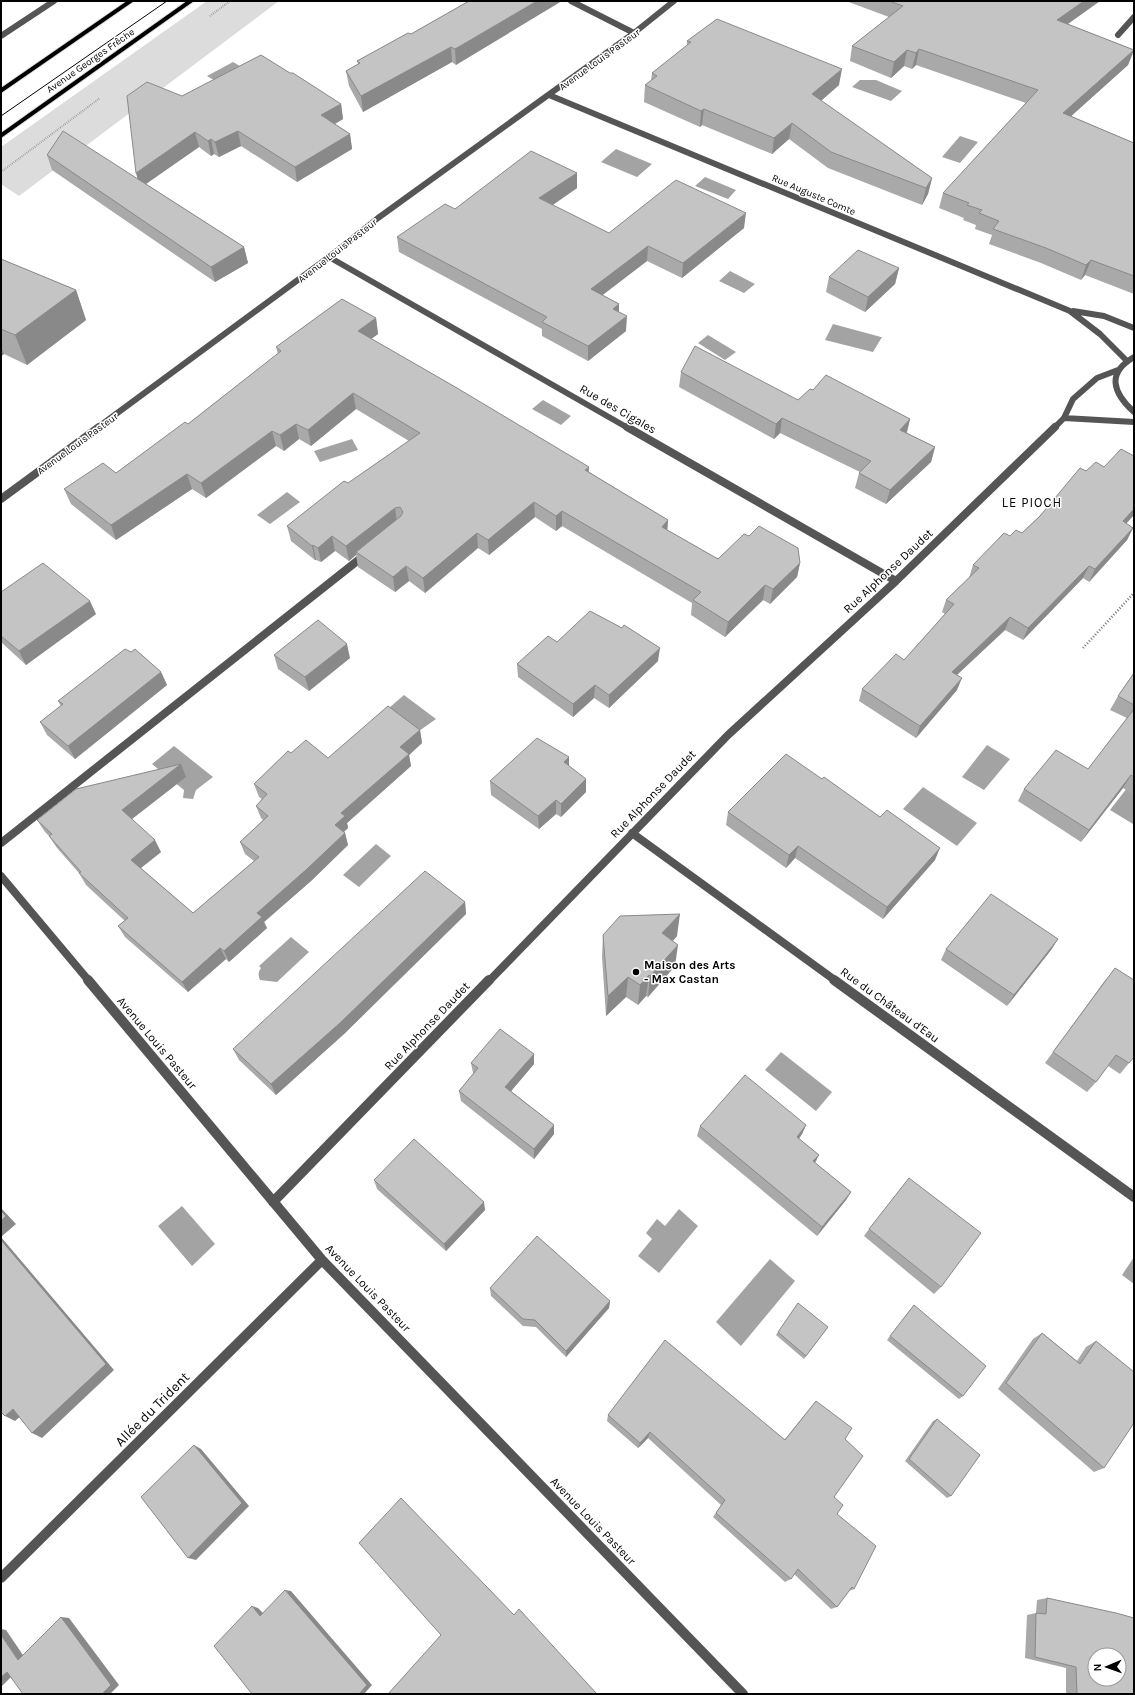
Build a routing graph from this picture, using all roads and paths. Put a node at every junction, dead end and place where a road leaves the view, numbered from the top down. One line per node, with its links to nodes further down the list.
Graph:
1 (54, 1): 9 (street)
2 (131, 1): 10 (main road)
3 (191, 1): 12 (main road, Avenue Georges Frêche)
4 (571, 1): 7 (street)
5 (674, 1): 7 (street, Avenue Louis Pasteur)
6 (1134, 16): 8 (street)
7 (634, 33): 11 (street, Avenue Louis Pasteur)
8 (1118, 35)
9 (1, 36)
10 (1, 91)
11 (550, 95): 13 (street, Avenue Louis Pasteur); 14 (street, Rue Auguste Comte)
12 (1, 136)
13 (329, 257): 22 (street, Avenue Louis Pasteur); 24 (street, Rue des Cigales)
14 (1070, 311): 15 (street, Rue Auguste Comte); 17 (street, Rue Auguste Comte)
15 (1134, 328)
16 (1134, 357): 17 (street)
17 (1126, 360): 18 (street)
18 (1118, 370): 19 (street); 20 (street, Rue Alphonse Daudet)
19 (1134, 412)
20 (1064, 418): 21 (street); 24 (street, Rue Alphonse Daudet)
21 (1134, 422)
22 (1, 499)
23 (375, 547): 28 (street)
24 (896, 581): 27 (street, Rue Alphonse Daudet)
25 (1134, 593): 26 (path)
26 (1083, 648)
27 (632, 833): 30 (street, Rue du Château d'Eau); 31 (street, Rue Alphonse Daudet)
28 (1, 843)
29 (1, 876): 31 (street, Avenue Louis Pasteur)
30 (1134, 1197)
31 (273, 1202): 32 (street, Avenue Louis Pasteur)
32 (322, 1260): 33 (street, Allée du Trident); 34 (street, Avenue Louis Pasteur)
33 (1, 1578)
34 (743, 1694)

